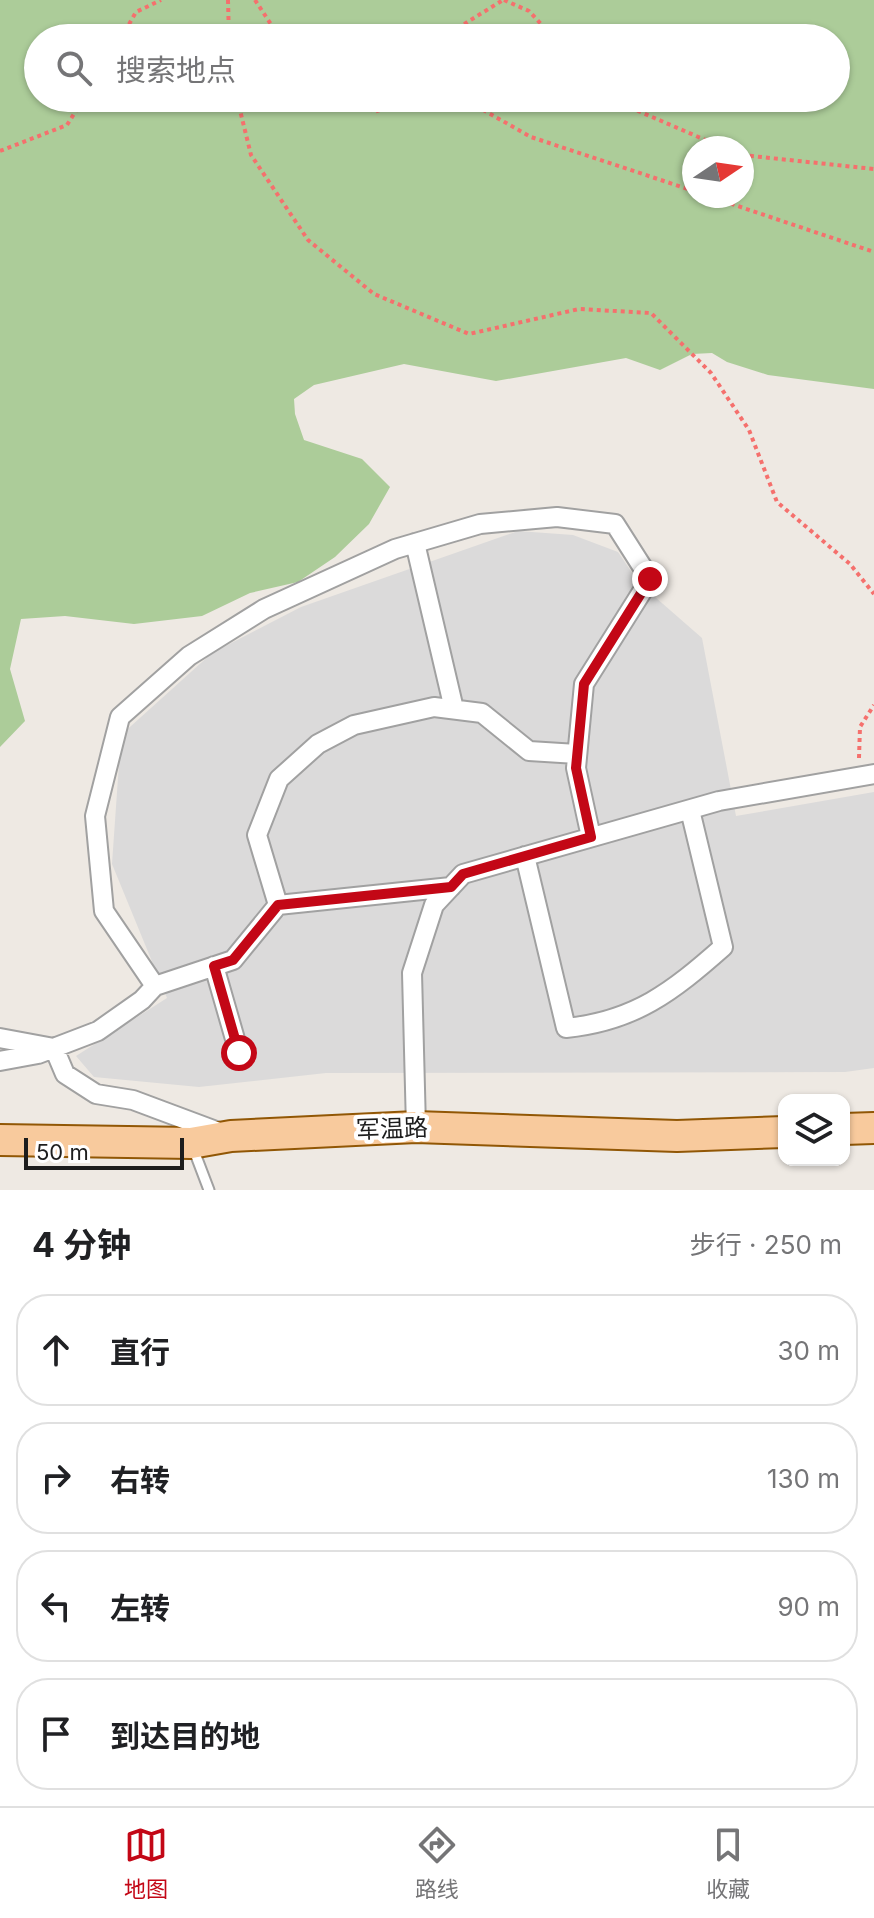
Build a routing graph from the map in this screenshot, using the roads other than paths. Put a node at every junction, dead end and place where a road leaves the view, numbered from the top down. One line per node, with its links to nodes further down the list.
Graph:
1 (415, 543): 2 (street); 3 (street); 11 (street)
2 (454, 709): 3 (street); 9 (street)
3 (577, 754): 6 (street)
4 (867, 776): 5 (street)
5 (690, 810): 6 (street); 7 (street)
6 (591, 837): 7 (street)
7 (525, 856): 8 (street)
8 (451, 887): 9 (street); 16 (street)
9 (278, 905): 10 (street)
10 (214, 966): 11 (street); 14 (street)
11 (155, 986): 13 (street)
12 (0, 1038): 13 (street)
13 (54, 1048): 15 (street); 20 (street)
14 (239, 1053)
15 (0, 1061)
16 (416, 1127): 19 (main road, 军温路); 20 (main road, 军温路)
17 (874, 1128): 18 (main road)
18 (850, 1129)
19 (778, 1132)
20 (231, 1136): 22 (main road, 军温路)
21 (0, 1140): 22 (main road, 军温路)
22 (191, 1143): 23 (lane)
23 (209, 1190)

